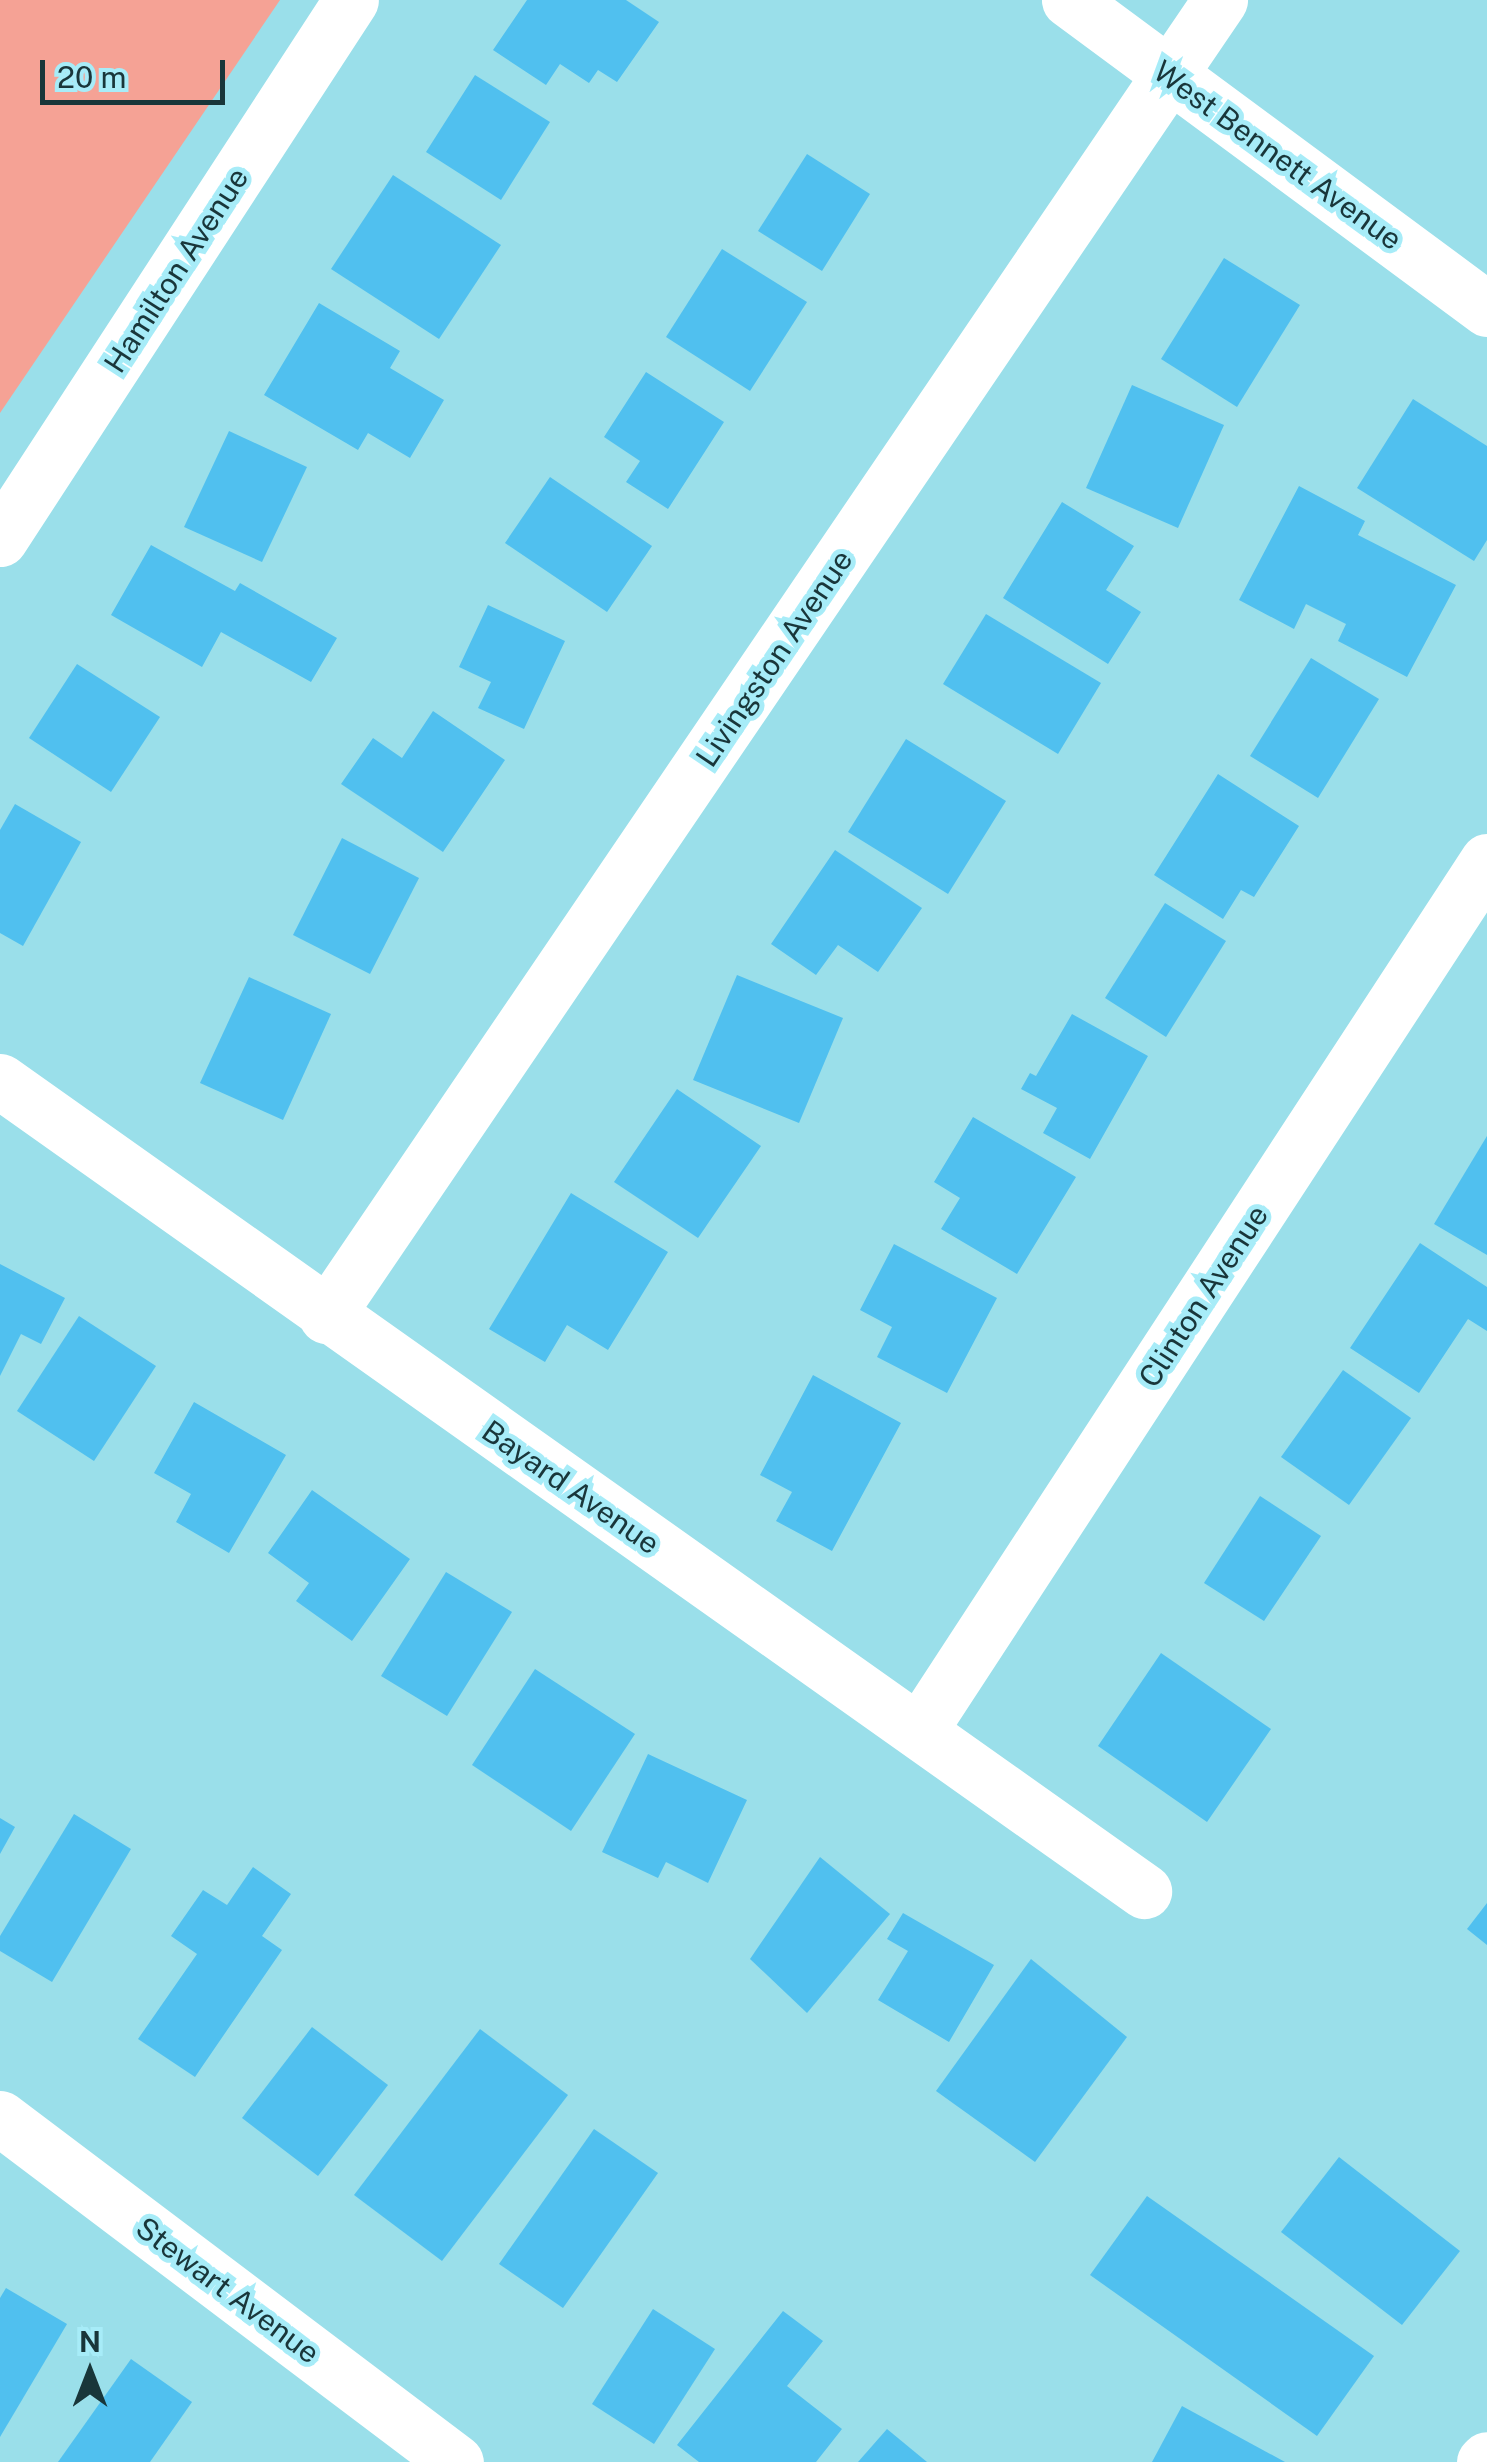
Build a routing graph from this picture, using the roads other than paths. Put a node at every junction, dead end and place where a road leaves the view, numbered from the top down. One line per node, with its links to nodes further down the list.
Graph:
1 (351, 0): 6 (street, Hamilton Avenue)
2 (1070, 0): 4 (street, West Bennett Avenue)
3 (1220, 0): 4 (street, Livingston Avenue)
4 (1170, 76): 5 (street, West Bennett Avenue); 9 (street, Livingston Avenue)
5 (1487, 309)
6 (0, 539)
7 (1487, 861): 10 (street, Clinton Avenue)
8 (0, 1081): 9 (street, Bayard Avenue)
9 (326, 1316): 10 (street, Bayard Avenue)
10 (919, 1731): 11 (street, Bayard Avenue)
11 (1144, 1891)
12 (0, 2118): 13 (street, Stewart Avenue)
13 (456, 2462)

